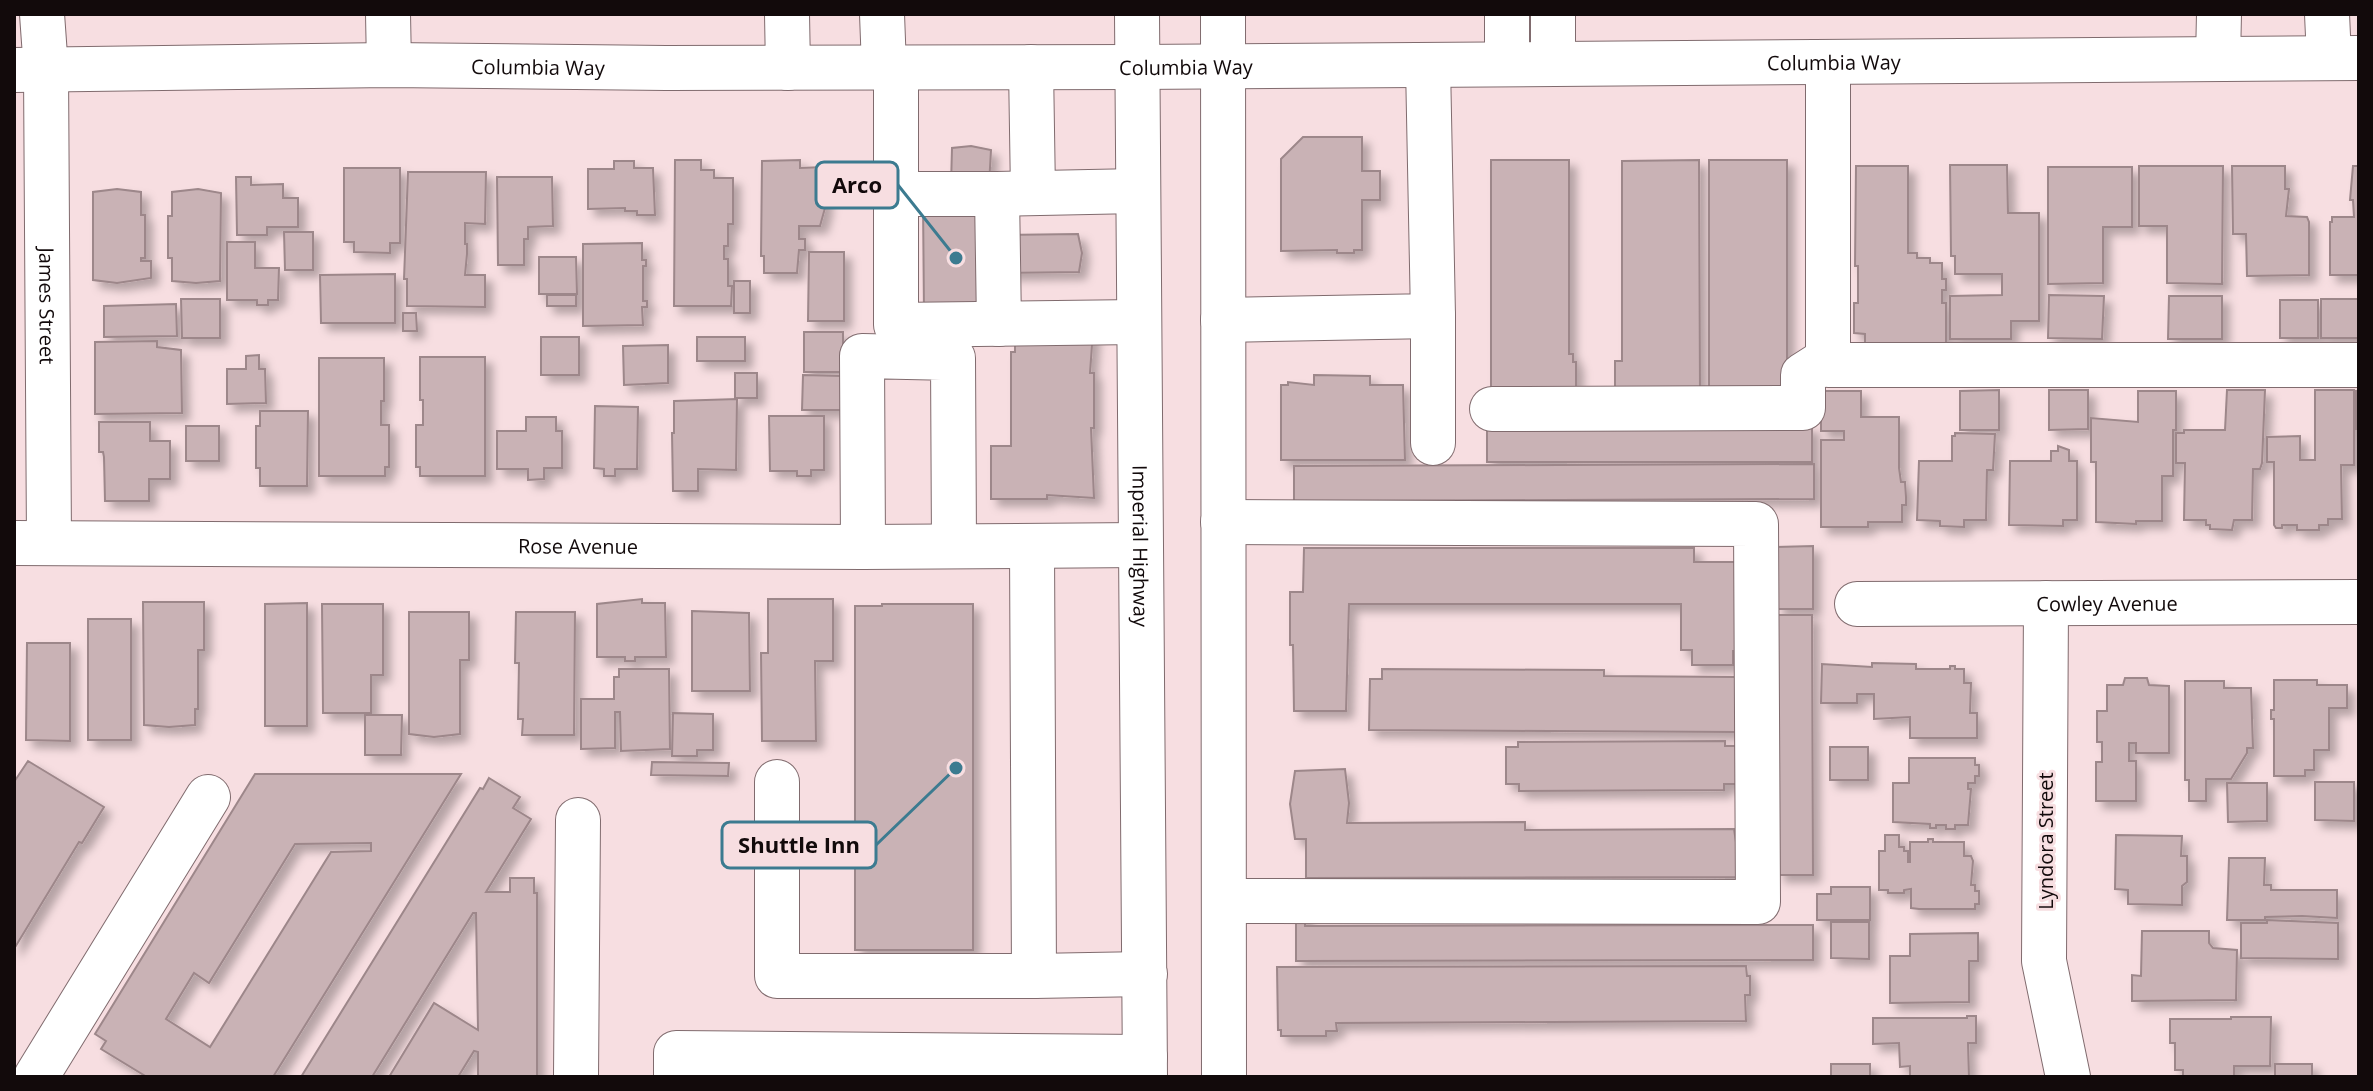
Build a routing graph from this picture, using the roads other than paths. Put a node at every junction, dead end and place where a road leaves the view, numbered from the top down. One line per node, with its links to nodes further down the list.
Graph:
1 (42, 14): 24 (street, James Street)
2 (388, 14): 17 (street)
3 (787, 14): 23 (street)
4 (882, 14): 20 (street)
5 (1137, 14): 22 (street, Imperial Highway)
6 (1223, 14): 19 (street)
7 (1507, 14): 15 (street)
8 (1553, 14): 16 (street)
9 (1584, 14): 16 (street)
10 (2219, 14): 13 (street)
11 (2327, 14): 12 (street)
12 (2344, 58): 13 (street, Columbia Way)
13 (2218, 59): 14 (street, Columbia Way)
14 (1828, 62): 16 (street, Columbia Way); 32 (street)
15 (1507, 64): 16 (street, Columbia Way); 18 (street, Columbia Way)
16 (1568, 64)
17 (389, 65): 23 (street, Columbia Way); 24 (street, Columbia Way)
18 (1428, 65): 19 (street, Columbia Way); 28 (street)
19 (1223, 66): 22 (street, Columbia Way); 29 (street)
20 (890, 67): 21 (street, Columbia Way); 23 (street, Columbia Way); 27 (street)
21 (1031, 67): 22 (street, Columbia Way); 26 (street)
22 (1138, 67): 25 (street, Imperial Highway)
23 (788, 68)
24 (30, 70): 37 (street, James Street)
25 (1138, 191): 26 (street); 30 (street, Imperial Highway)
26 (1015, 193): 27 (street); 31 (street)
27 (896, 194): 31 (street)
28 (1433, 316): 29 (street); 35 (street)
29 (1223, 320): 36 (street)
30 (1138, 322): 31 (street); 38 (street, Imperial Highway)
31 (999, 324)
32 (1828, 359): 33 (street); 34 (street)
33 (2359, 365)
34 (1492, 409)
35 (1433, 443)
36 (1223, 522): 48 (street); 48 (street)
37 (32, 543): 41 (street, Rose Avenue)
38 (1140, 545): 40 (street, Rose Avenue); 49 (street, Imperial Highway)
39 (954, 546): 40 (street, Rose Avenue); 41 (street, Rose Avenue); 41 (street)
40 (1032, 546): 50 (street)
41 (863, 547)
42 (2359, 602): 43 (street, Cowley Avenue)
43 (2046, 603): 44 (street, Cowley Avenue); 58 (street, Lyndora Street)
44 (1857, 604)
45 (777, 782): 50 (street)
46 (208, 797): 54 (street)
47 (578, 820): 55 (street)
48 (1225, 901): 57 (street)
49 (1145, 974): 50 (street); 53 (street, Imperial Highway)
50 (1034, 976)
51 (776, 1066): 52 (street); 56 (street)
52 (986, 1067): 53 (street)
53 (1145, 1067)
54 (36, 1077)
55 (576, 1077)
56 (676, 1077)
57 (1224, 1077)
58 (2068, 1077)

